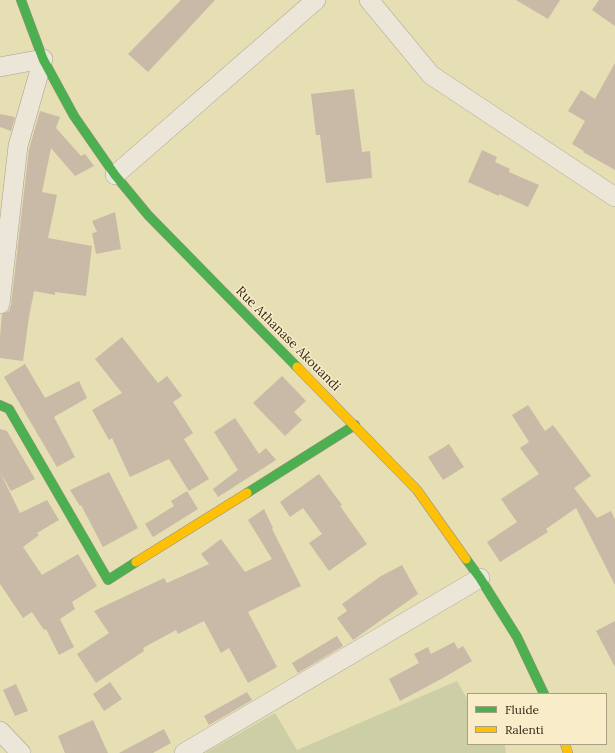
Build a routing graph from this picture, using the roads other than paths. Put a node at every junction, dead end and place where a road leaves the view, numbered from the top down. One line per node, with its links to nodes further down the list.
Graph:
1 (21, 0): 4 (street, Rue Athanase Akouandi)
2 (316, 0): 6 (street)
3 (369, 0): 7 (street)
4 (43, 59): 5 (street); 6 (street, Rue Athanase Akouandi); 8 (street)
5 (0, 67)
6 (115, 175): 10 (street, Rue Athanase Akouandi)
7 (615, 197)
8 (0, 304)
9 (0, 405): 10 (street)
10 (355, 425): 11 (street, Rue Athanase Akouandi)
11 (480, 578): 12 (street, Rue Athanase Akouandi); 15 (street)
12 (544, 693)
13 (0, 731): 14 (street)
14 (21, 753)
15 (184, 753)

